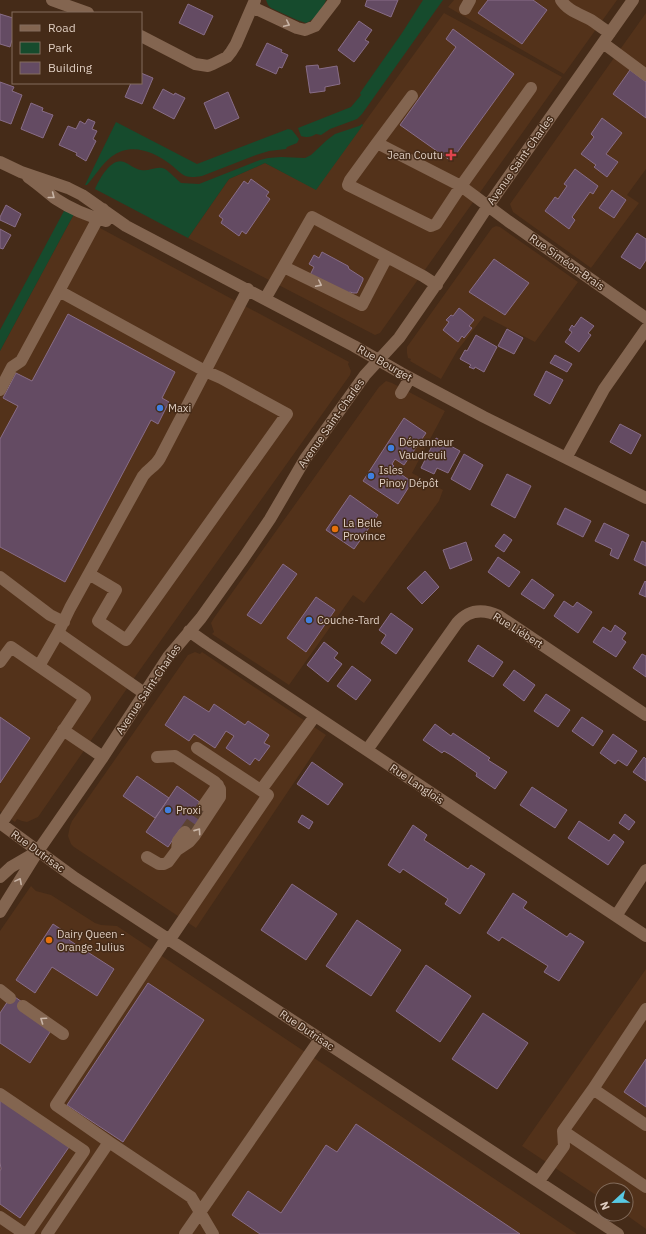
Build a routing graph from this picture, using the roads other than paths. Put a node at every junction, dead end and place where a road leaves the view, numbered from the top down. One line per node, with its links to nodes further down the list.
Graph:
1 (52, 0): 6 (street)
2 (335, 0): 5 (street, one-way to 2)
3 (561, 0): 8 (street)
4 (633, 0): 8 (street, Avenue Saint-Charles)
5 (253, 4): 7 (street)
6 (85, 12)
7 (142, 37)
8 (606, 38): 9 (street); 15 (street, Avenue Saint-Charles)
9 (646, 74)
10 (531, 88): 14 (street)
11 (412, 96): 12 (street)
12 (377, 143): 14 (street, Rue Siméon-Brais); 14 (street)
13 (0, 162): 16 (street, Rue Bourget)
14 (461, 186): 15 (street, Rue Siméon-Brais)
15 (488, 206): 19 (street, Avenue Saint-Charles); 23 (street, Rue Siméon-Brais)
16 (101, 214): 20 (street, Rue Bourget); 21 (street)
17 (387, 257): 18 (street, one-way to 17); 18 (street); 19 (street)
18 (284, 267): 22 (street)
19 (437, 285): 25 (street, Avenue Saint-Charles)
20 (248, 289): 22 (street, Rue Bourget); 26 (street)
21 (59, 291): 26 (street); 28 (street)
22 (266, 299): 25 (street, Rue Bourget)
23 (646, 318)
24 (646, 329): 30 (street)
25 (379, 360): 27 (street, Rue Bourget); 35 (street, Avenue Saint-Charles)
26 (205, 371): 32 (street); 32 (street)
27 (410, 378): 29 (street); 30 (street, Rue Bourget)
28 (0, 390)
29 (401, 393)
30 (566, 458): 31 (street, Rue Bourget)
31 (646, 498)
32 (89, 574): 34 (street)
33 (0, 577): 34 (street)
34 (61, 628): 37 (street); 38 (street)
35 (189, 631): 38 (street, Avenue Saint-Charles); 40 (street, Rue Langlois)
36 (0, 662): 37 (street)
37 (39, 666): 41 (street)
38 (144, 693): 44 (street, Avenue Saint-Charles)
39 (646, 715): 43 (street, Rue Liébert)
40 (316, 716): 43 (street, Rue Langlois); 47 (street)
41 (63, 730): 44 (street); 49 (street)
42 (197, 748): 47 (street)
43 (367, 750): 57 (street, Rue Langlois)
44 (103, 757): 52 (street, Avenue Saint-Charles)
45 (157, 757): 46 (street)
46 (218, 785): 48 (street); 51 (street, one-way to 46)
47 (261, 790): 59 (street)
48 (204, 805)
49 (1, 823): 52 (street, Rue Dutrisac)
50 (185, 832): 51 (street)
51 (177, 850): 53 (street)
52 (38, 851): 55 (street, Avenue Saint-Charles); 56 (street, Avenue Saint-Charles, one-way to 52); 59 (street, Rue Dutrisac)
53 (147, 857)
54 (646, 870): 57 (street)
55 (0, 877)
56 (0, 912)
57 (616, 916): 58 (street, Rue Langlois)
58 (646, 936)
59 (168, 938): 65 (street, Rue Dutrisac); 70 (street)
60 (0, 990): 61 (street)
61 (10, 998)
62 (23, 1006): 64 (street, one-way to 62)
63 (646, 1009): 66 (street)
64 (63, 1034)
65 (320, 1039): 71 (street, Rue Dutrisac); 73 (street)
66 (593, 1089): 68 (street); 69 (street)
67 (0, 1094): 75 (street)
68 (646, 1125)
69 (564, 1131): 71 (street); 72 (street)
70 (109, 1142): 73 (street); 76 (street)
71 (539, 1182): 79 (street, Rue Dutrisac)
72 (646, 1187)
73 (201, 1212): 77 (street); 78 (street)
74 (0, 1217): 75 (street)
75 (26, 1234)
76 (47, 1234)
77 (186, 1234)
78 (213, 1234)
79 (618, 1234)

